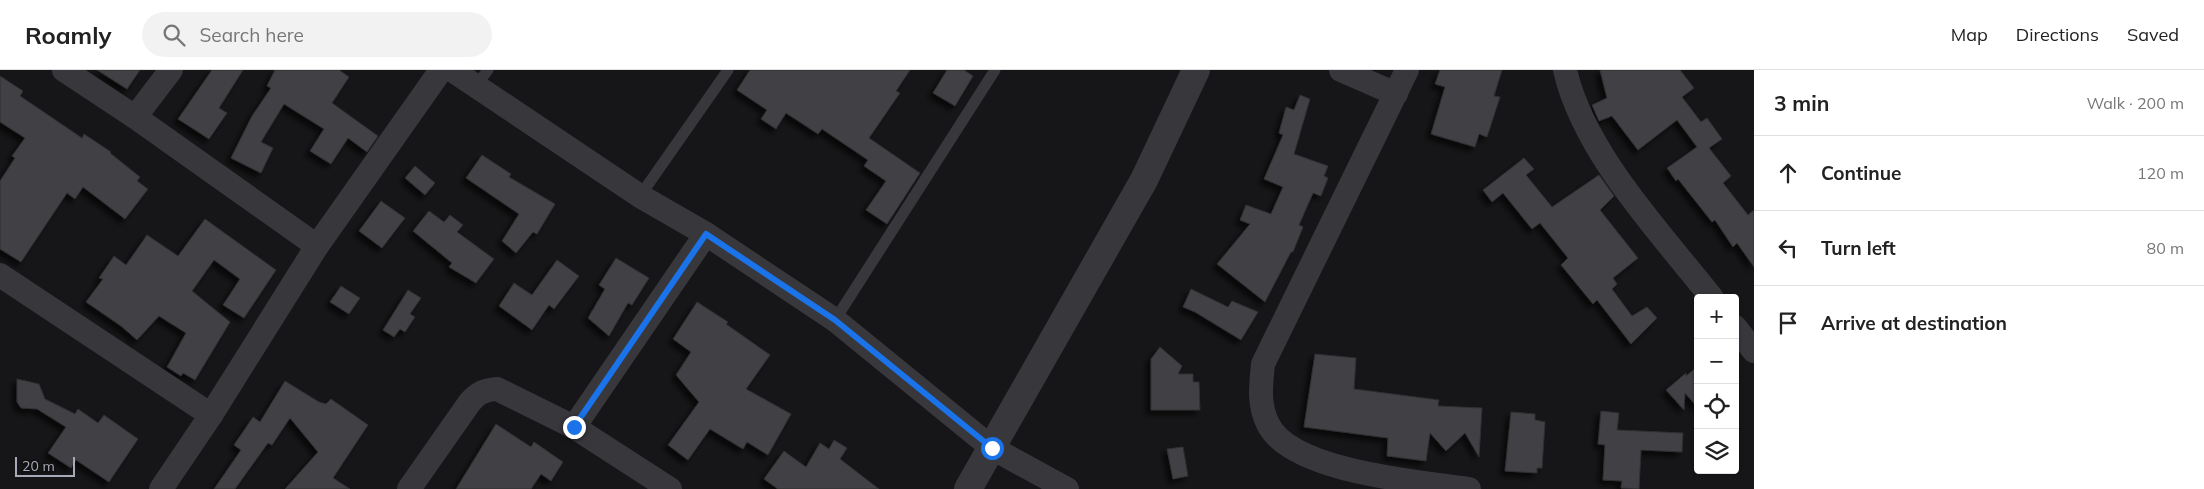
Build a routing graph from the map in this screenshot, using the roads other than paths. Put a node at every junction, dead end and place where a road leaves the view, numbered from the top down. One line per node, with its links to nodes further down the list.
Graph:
1 (64, 70): 13 (street)
2 (171, 70): 13 (street)
3 (441, 70): 16 (street)
4 (452, 70): 11 (street)
5 (728, 70): 14 (lane)
6 (995, 70): 19 (lane)
7 (1196, 70): 24 (street)
8 (1341, 70): 12 (street)
9 (1407, 70): 12 (street)
10 (1565, 70): 18 (street)
11 (482, 79): 14 (street)
12 (1396, 94): 30 (street)
13 (136, 117): 16 (street)
14 (640, 196): 15 (street)
15 (706, 234): 19 (street); 23 (street)
16 (317, 246): 22 (street)
17 (0, 275): 22 (street)
18 (1709, 294)
19 (835, 320): 24 (street)
20 (1739, 332): 21 (street)
21 (1754, 351)
22 (211, 415): 25 (street)
23 (574, 427): 26 (street); 27 (street)
24 (992, 448): 28 (street); 29 (street)
25 (161, 489)
26 (409, 489)
27 (670, 489)
28 (968, 489)
29 (1067, 489)
30 (1470, 489)

